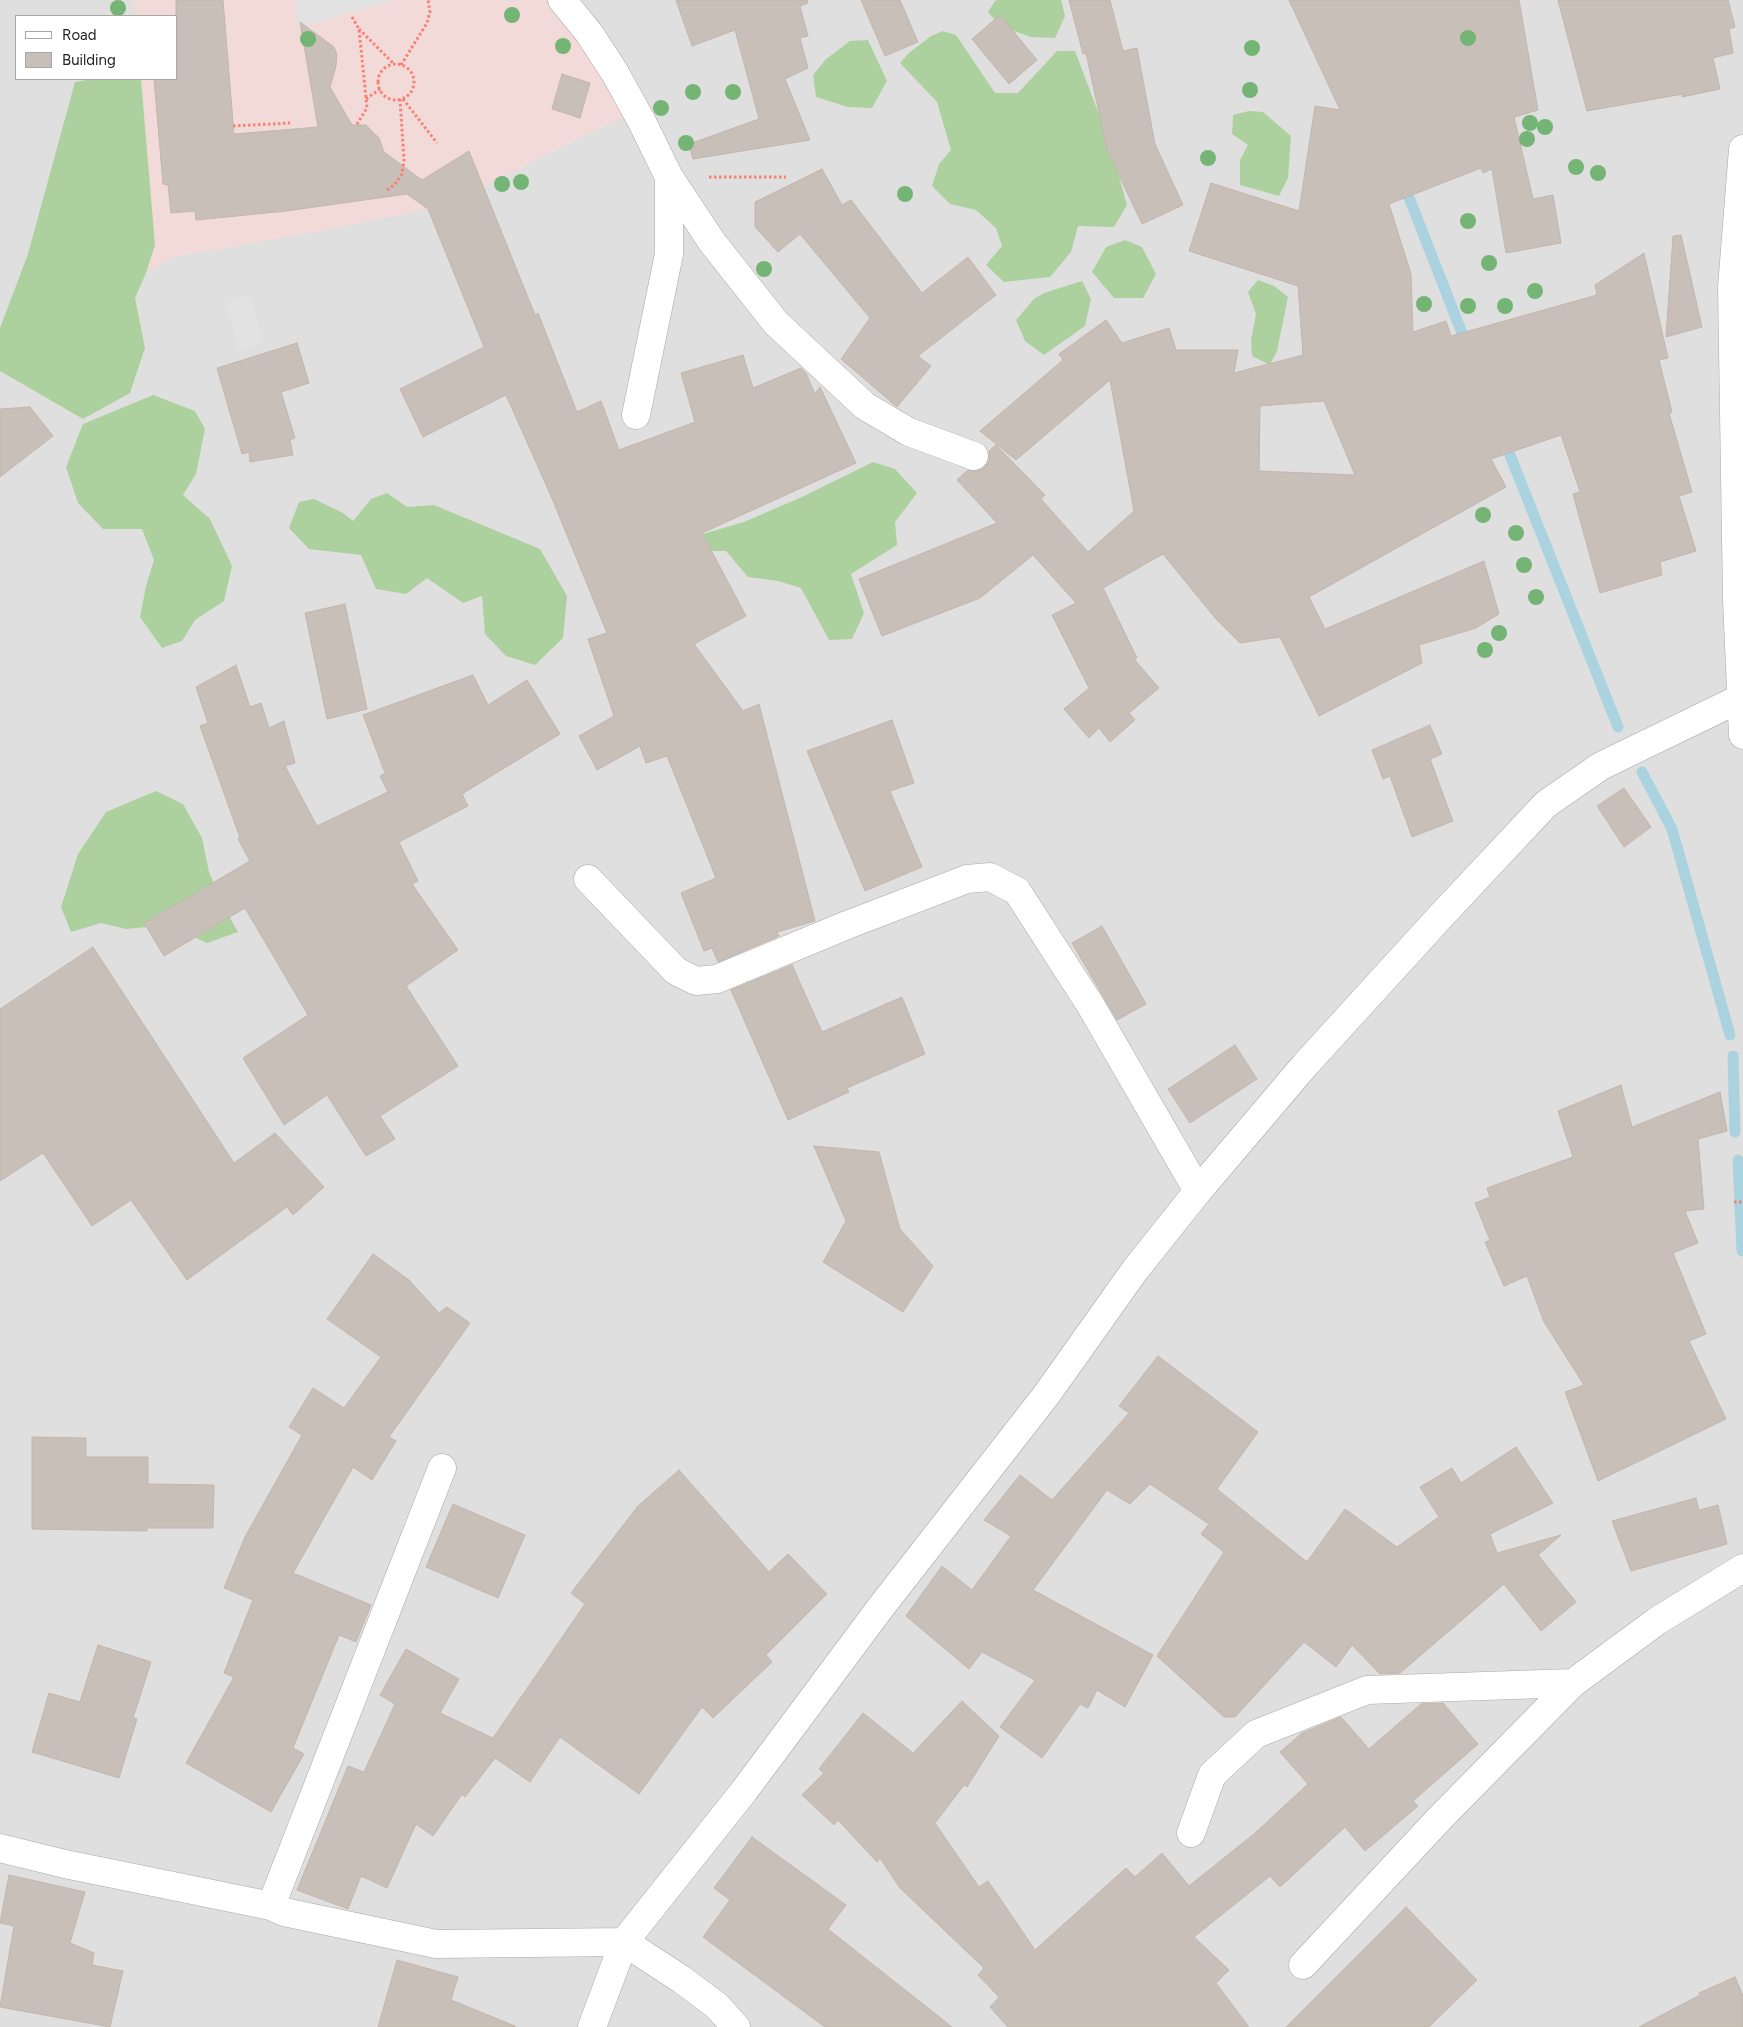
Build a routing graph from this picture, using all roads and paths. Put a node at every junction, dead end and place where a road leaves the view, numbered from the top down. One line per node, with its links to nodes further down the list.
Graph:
1 (428, 0): 6 (path)
2 (562, 0): 16 (street)
3 (352, 17): 4 (path)
4 (359, 29): 5 (path); 8 (path)
5 (394, 64): 6 (path); 7 (path)
6 (402, 65): 9 (path)
7 (380, 89): 8 (path); 9 (path)
8 (366, 98): 11 (path)
9 (402, 99): 13 (path); 17 (path)
10 (290, 124): 12 (path)
11 (357, 124)
12 (233, 126)
13 (436, 143)
14 (1743, 149): 20 (street)
15 (786, 177): 16 (path)
16 (669, 178): 18 (street); 19 (street)
17 (387, 190)
18 (636, 414)
19 (974, 456)
20 (1741, 698): 21 (street); 23 (street)
21 (1743, 735)
22 (588, 879): 23 (street)
23 (1198, 1191): 32 (street)
24 (1734, 1202): 25 (path)
25 (1743, 1202)
26 (442, 1468): 31 (street)
27 (1743, 1568): 28 (street)
28 (1573, 1683): 29 (street); 33 (street)
29 (1190, 1833)
30 (0, 1848): 31 (street)
31 (271, 1906): 32 (street)
32 (624, 1942): 34 (street); 35 (street)
33 (1303, 1965)
34 (592, 2027)
35 (736, 2027)

